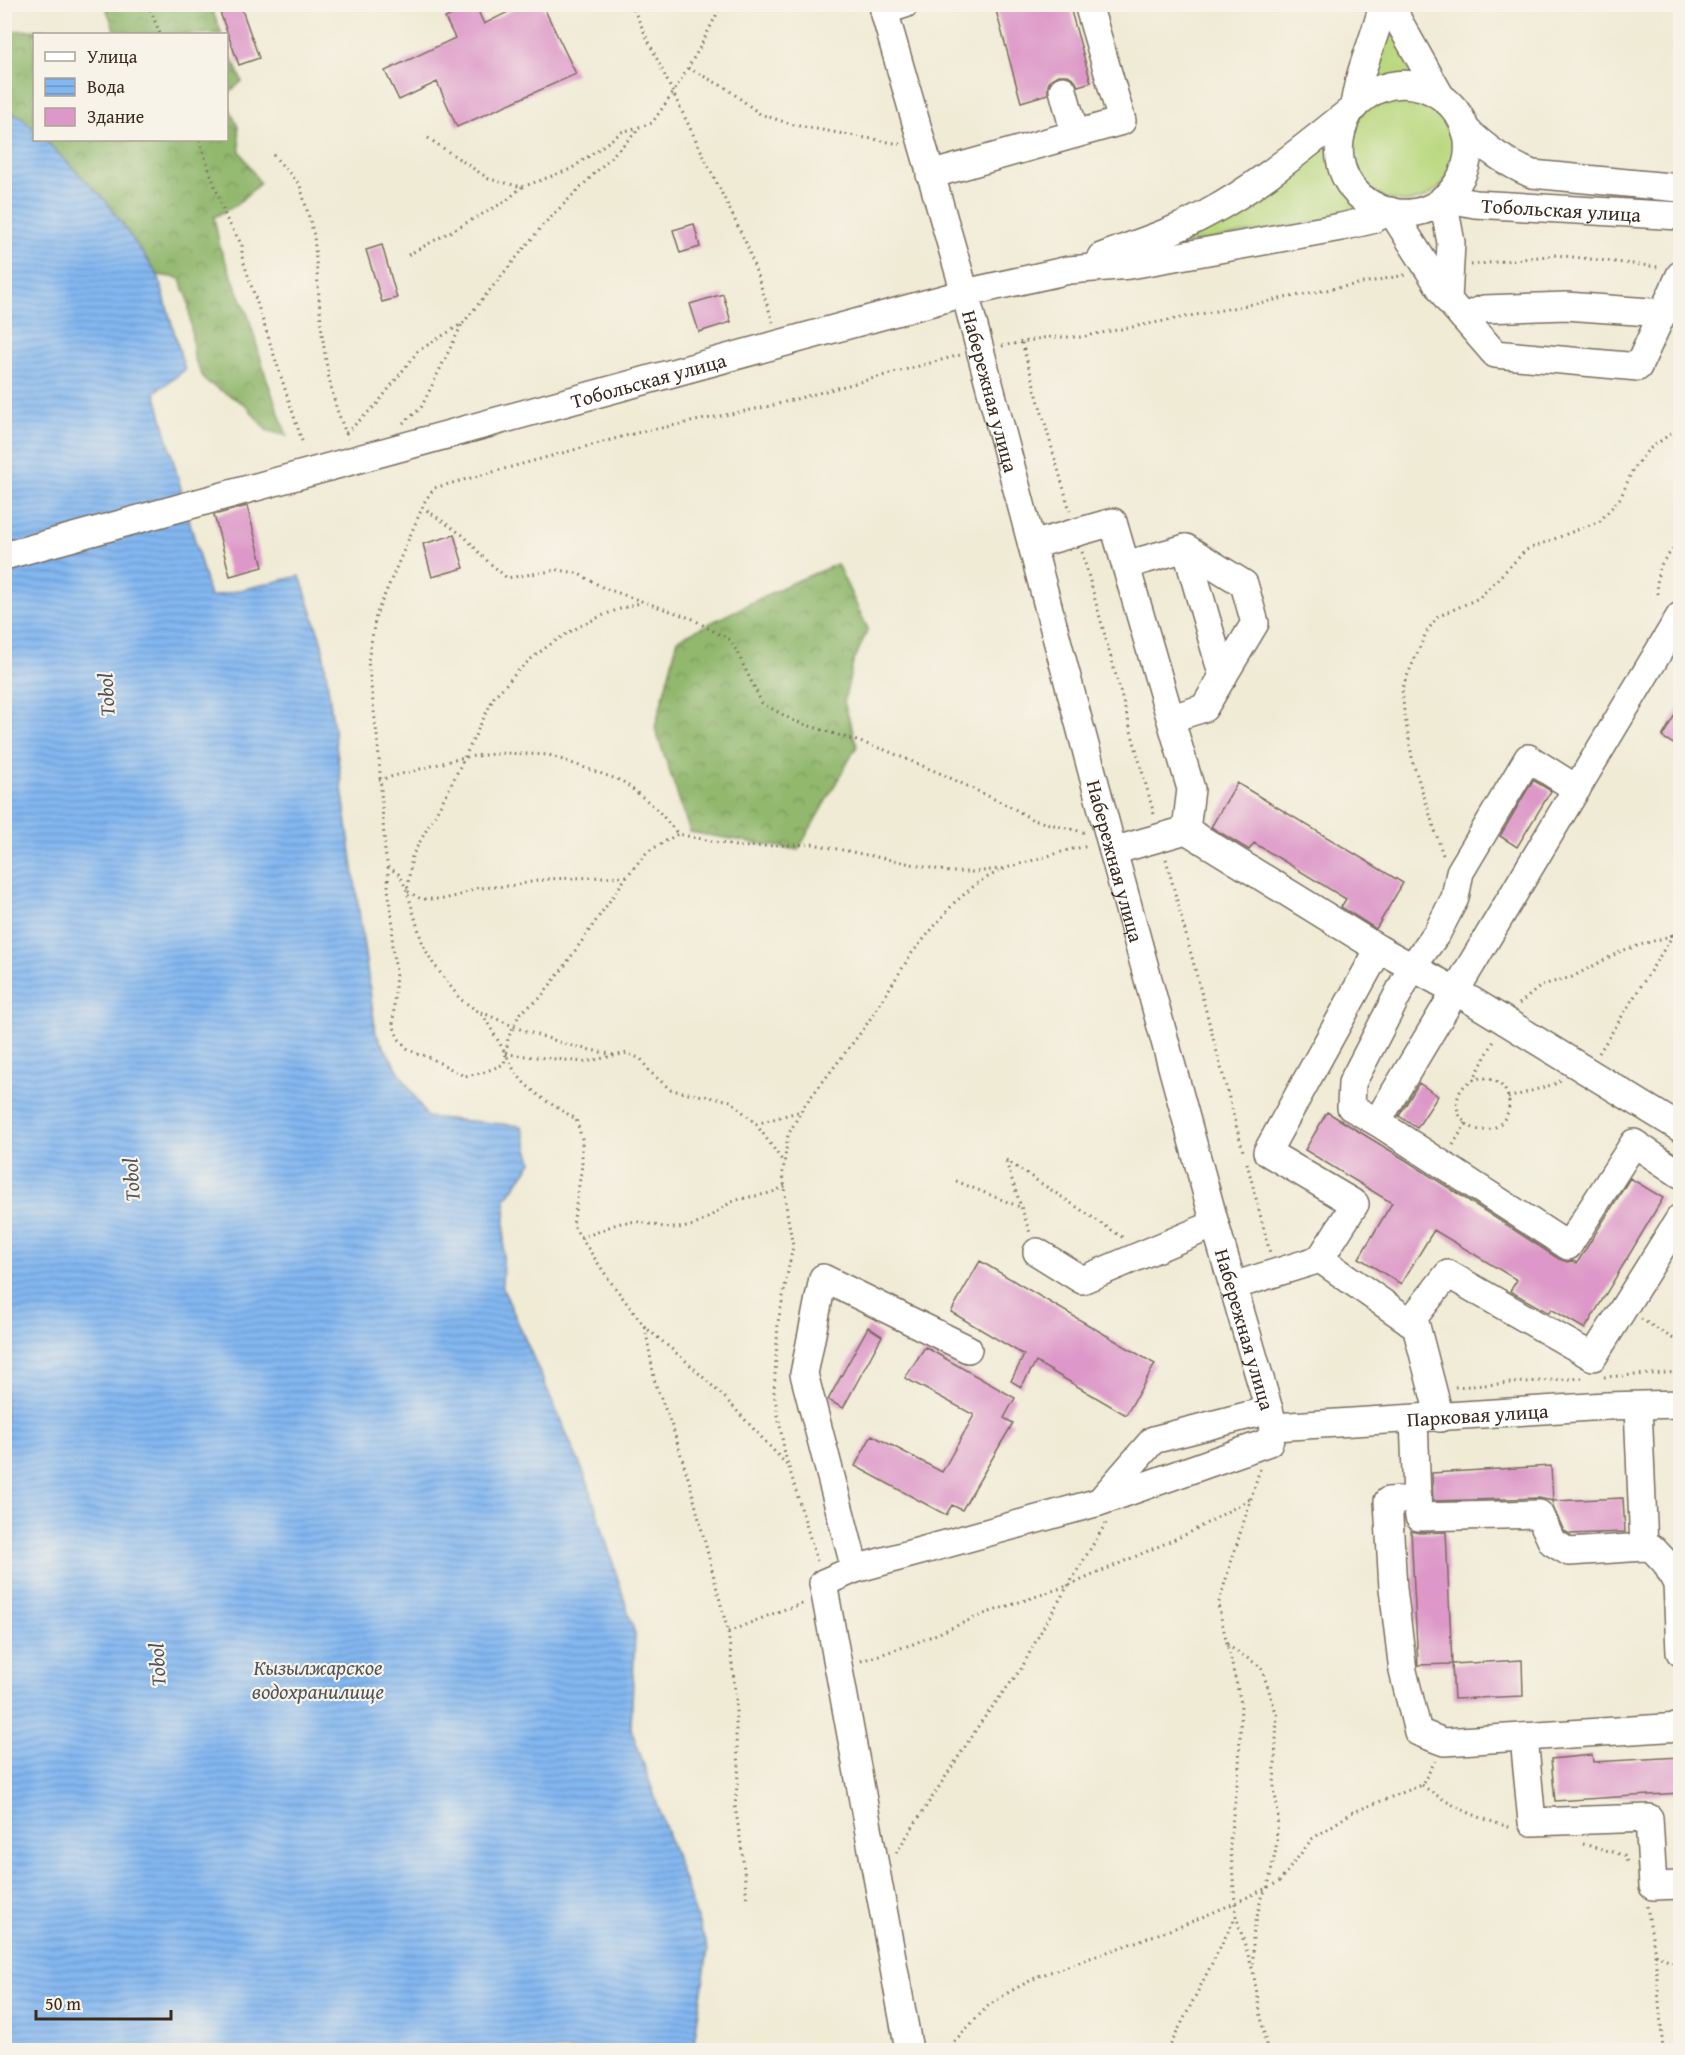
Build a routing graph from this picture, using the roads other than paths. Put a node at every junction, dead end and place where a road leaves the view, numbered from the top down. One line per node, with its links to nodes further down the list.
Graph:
1 (905, 4): 10 (street, Набережная улица)
2 (1088, 4): 9 (street)
3 (1383, 4): 7 (street)
4 (1393, 4): 6 (street)
5 (1063, 90): 9 (street)
6 (1440, 95): 7 (street); 8 (street)
7 (1352, 109): 13 (street); 16 (street)
8 (1465, 129): 11 (street, Тобольская улица); 12 (street)
9 (1075, 134): 10 (street)
10 (930, 175): 18 (street, Набережная улица)
11 (1680, 189)
12 (1444, 199): 13 (street); 14 (street, Тобольская улица); 15 (street)
13 (1391, 212): 15 (street); 16 (street)
14 (1680, 216)
15 (1440, 269): 19 (street)
16 (1069, 270): 18 (street, Тобольская улица)
17 (1673, 271): 20 (street)
18 (965, 293): 21 (street, Набережная улица); 23 (street, Тобольская улица)
19 (1455, 309): 20 (street); 20 (street)
20 (1664, 313)
21 (1032, 545): 24 (street); 30 (street, Набережная улица)
22 (1186, 548): 24 (street); 26 (street); 26 (street)
23 (4, 556)
24 (1126, 565): 27 (street)
25 (1680, 616): 28 (street)
26 (1223, 677): 27 (street)
27 (1172, 718): 29 (street)
28 (1577, 789): 32 (street); 33 (street)
29 (1186, 830): 30 (street); 31 (street)
30 (1101, 844): 38 (street, Набережная улица)
31 (1378, 949): 32 (street); 40 (street)
32 (1412, 967): 33 (street); 34 (street)
33 (1456, 991): 34 (street); 35 (street)
34 (1377, 1122): 36 (street)
35 (1680, 1128)
36 (1680, 1174)
37 (1680, 1218): 42 (street)
38 (1215, 1224): 39 (street); 41 (street, Набережная улица)
39 (1037, 1252)
40 (1320, 1259): 41 (street); 42 (street)
41 (1233, 1286): 47 (street, Набережная улица)
42 (1410, 1322): 46 (street)
43 (968, 1349): 51 (street)
44 (1680, 1404): 45 (street, Парковая улица)
45 (1638, 1407): 46 (street, Парковая улица); 50 (street)
46 (1427, 1418): 47 (street, Парковая улица); 49 (street)
47 (1270, 1426): 48 (street); 48 (street)
48 (1111, 1498): 51 (street)
49 (1417, 1499): 50 (street); 54 (street)
50 (1644, 1548): 52 (street)
51 (855, 1569): 56 (street)
52 (1680, 1652)
53 (1680, 1727): 54 (street)
54 (1524, 1737): 55 (street)
55 (1680, 1885)
56 (909, 2050)

